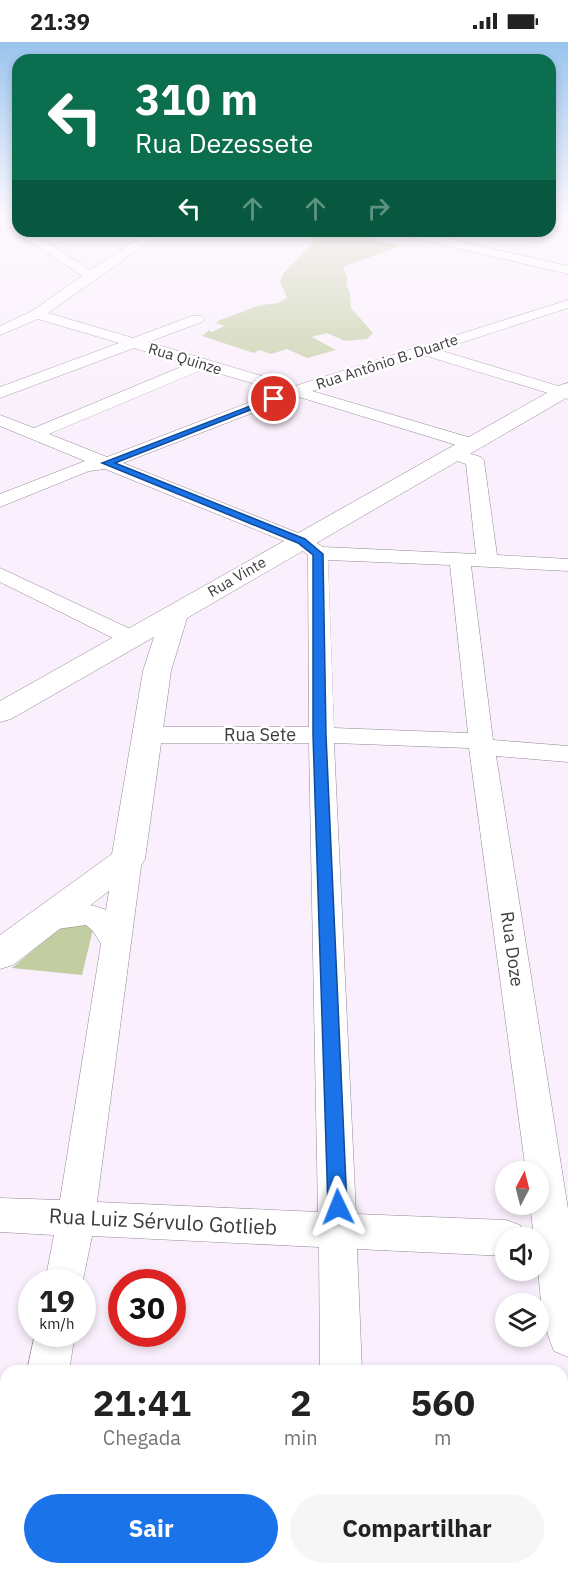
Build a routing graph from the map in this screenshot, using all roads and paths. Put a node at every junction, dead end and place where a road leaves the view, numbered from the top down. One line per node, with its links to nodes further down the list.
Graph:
1 (79, 286): 3 (street)
2 (568, 304): 7 (street, Rua Antônio B. Duarte)
3 (37, 314): 5 (street); 6 (street, Rua Quinze)
4 (197, 319): 6 (street)
5 (0, 331)
6 (133, 343): 8 (street, Rua Quinze); 11 (street)
7 (423, 350): 9 (street, Rua Antônio B. Duarte); 10 (street)
8 (201, 364): 9 (street, Rua Quinze); 13 (street)
9 (295, 391): 14 (street, Rua Quinze); 15 (street, Rua Antônio B. Duarte)
10 (566, 392): 14 (main road, Rua Vinte)
11 (0, 393)
12 (0, 420): 13 (street)
13 (33, 434): 15 (street)
14 (463, 449): 18 (main road, Rua Vinte); 19 (street, Rua Quinze)
15 (106, 463): 16 (street, Rua Antônio B. Duarte); 17 (street, Rua Antônio B. Duarte); 18 (street)
16 (0, 501)
17 (0, 512)
18 (309, 547): 19 (street); 22 (main road, Rua Vinte); 27 (street)
19 (473, 560): 20 (street); 28 (street, Rua Doze)
20 (568, 564)
21 (0, 574): 23 (street)
22 (176, 612): 23 (main road, Rua Vinte); 24 (main road)
23 (131, 638): 24 (main road); 25 (main road, Rua Vinte)
24 (157, 672): 26 (main road)
25 (0, 713)
26 (147, 735): 27 (street, Rua Sete); 30 (main road)
27 (320, 735): 28 (street, Rua Sete); 36 (street)
28 (482, 744): 29 (street, Rua Sete); 38 (street, Rua Doze)
29 (568, 754)
30 (128, 859): 31 (main road); 32 (street)
31 (50, 919): 32 (street); 33 (main road)
32 (116, 944): 35 (street)
33 (0, 955)
34 (0, 1215): 35 (street, Rua Luiz Sérvulo Gotlieb)
35 (76, 1219): 36 (street, Rua Luiz Sérvulo Gotlieb); 39 (street)
36 (339, 1230): 37 (street, Rua Luiz Sérvulo Gotlieb); 43 (street)
37 (495, 1237)
38 (554, 1240): 40 (street, Rua Doze)
39 (66, 1269)
40 (568, 1337)
41 (53, 1347): 42 (street)
42 (49, 1365)
43 (341, 1365)

